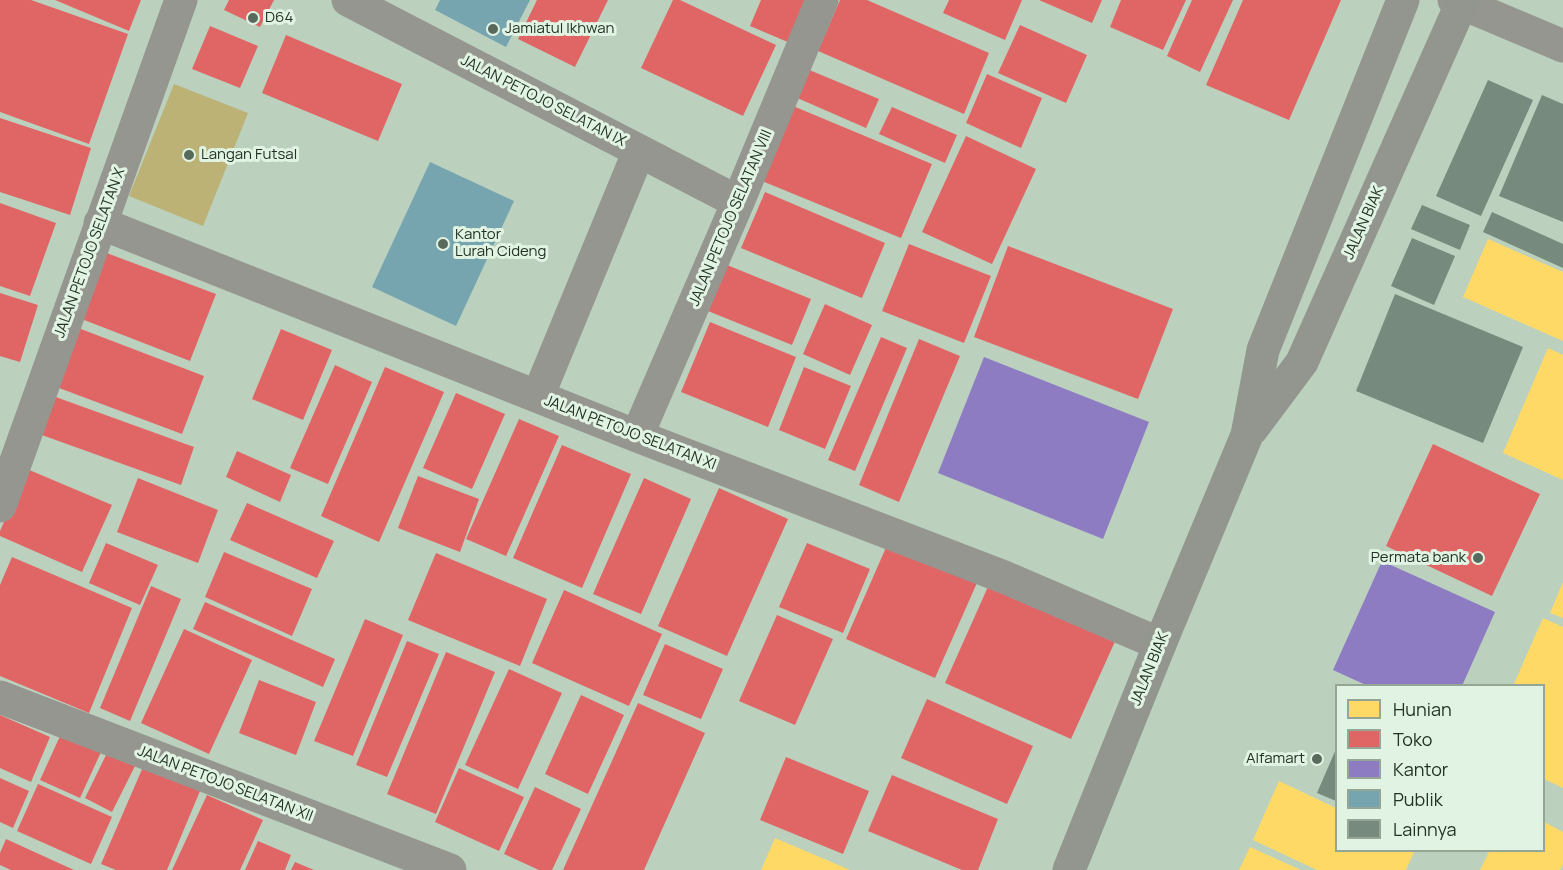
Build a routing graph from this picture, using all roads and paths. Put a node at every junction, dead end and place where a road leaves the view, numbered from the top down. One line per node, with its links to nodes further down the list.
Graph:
1 (181, 0): 9 (street, JALAN PETOJO SELATAN X)
2 (348, 0): 7 (street, JALAN PETOJO SELATAN IX)
3 (822, 0): 8 (street, JALAN PETOJO SELATAN VIII)
4 (1403, 0): 11 (main road, JALAN BIAK)
5 (1460, 1): 6 (street); 11 (main road, JALAN BIAK)
6 (1563, 46)
7 (639, 151): 8 (street, JALAN PETOJO SELATAN IX); 10 (street)
8 (738, 202): 12 (street, JALAN PETOJO SELATAN VIII)
9 (100, 223): 10 (street, JALAN PETOJO SELATAN XI); 13 (street, JALAN PETOJO SELATAN X)
10 (538, 396): 12 (street, JALAN PETOJO SELATAN XI)
11 (1247, 435): 14 (main road, JALAN BIAK)
12 (637, 436): 14 (street, JALAN PETOJO SELATAN XI)
13 (0, 506)
14 (1160, 644): 17 (main road, JALAN BIAK)
15 (0, 697): 16 (street, JALAN PETOJO SELATAN XII)
16 (450, 870)
17 (1069, 870)

